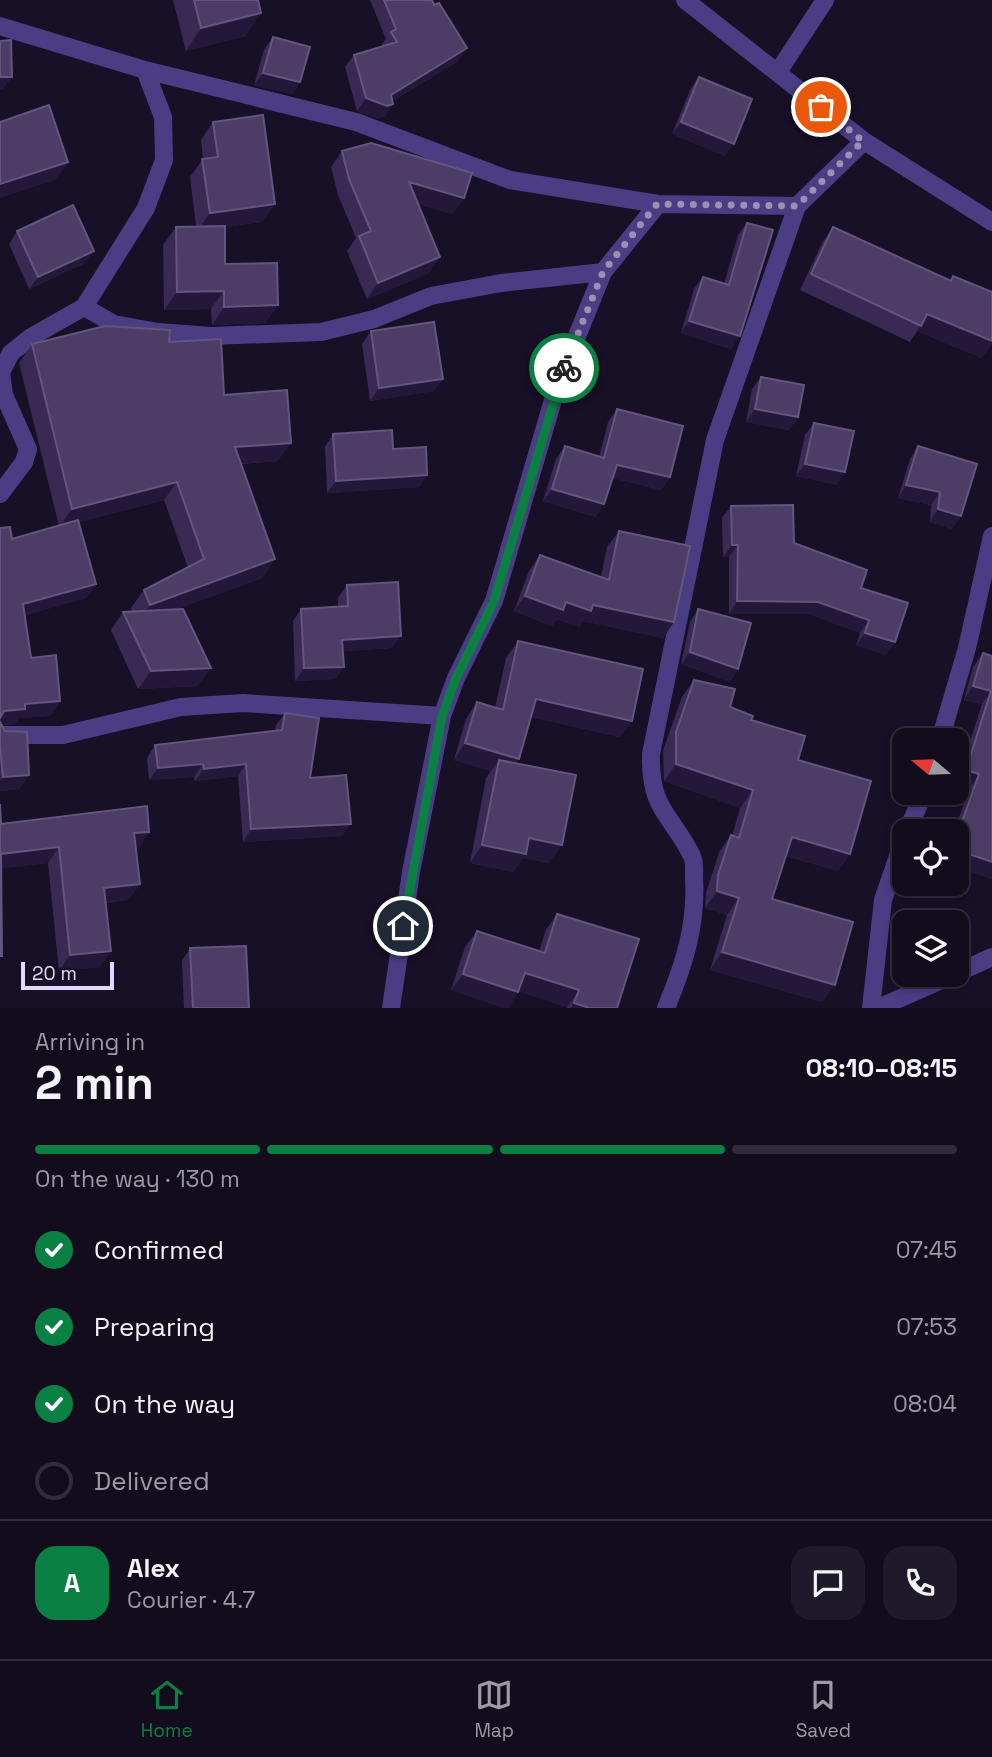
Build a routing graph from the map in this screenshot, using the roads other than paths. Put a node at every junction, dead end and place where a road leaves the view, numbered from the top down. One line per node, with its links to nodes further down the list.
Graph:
1 (685, 0): 5 (street)
2 (825, 0): 5 (street)
3 (0, 26): 4 (street)
4 (145, 70): 7 (street); 11 (street)
5 (778, 72): 6 (street)
6 (863, 141): 8 (street); 9 (street)
7 (657, 204): 8 (street); 10 (street)
8 (797, 206): 23 (street)
9 (992, 222)
10 (603, 272): 11 (street); 15 (street)
11 (84, 307): 12 (street)
12 (5, 355): 13 (street)
13 (0, 494)
14 (992, 536): 16 (street)
15 (442, 716): 17 (street); 22 (street)
16 (944, 728)
17 (0, 735)
18 (892, 874): 24 (street)
19 (992, 957): 20 (street)
20 (969, 968)
21 (926, 987): 25 (street)
22 (391, 1008)
23 (666, 1008)
24 (871, 1008)
25 (878, 1008)

